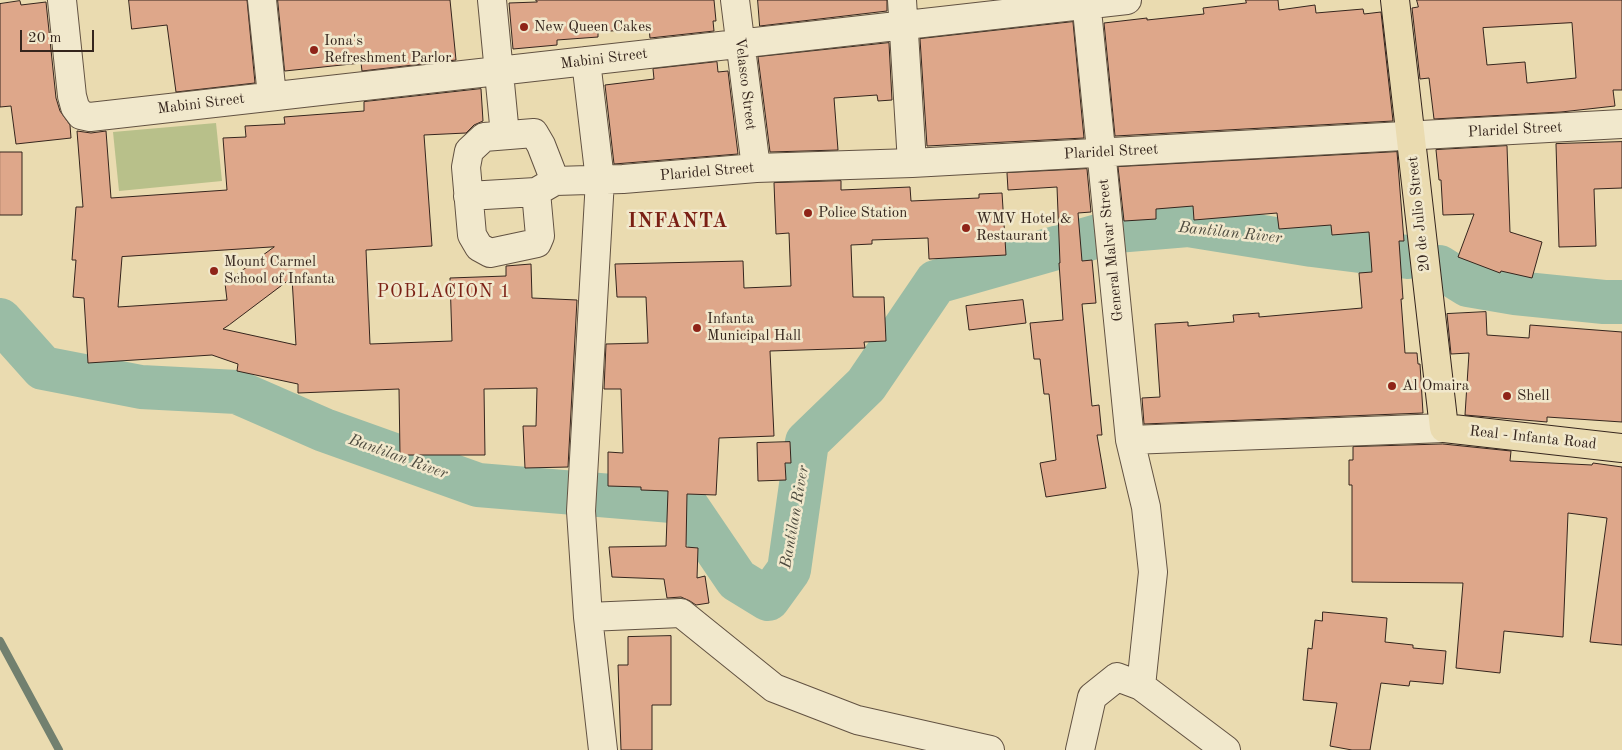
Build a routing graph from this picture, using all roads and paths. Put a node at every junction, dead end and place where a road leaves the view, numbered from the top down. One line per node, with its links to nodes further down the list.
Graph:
1 (62, 0): 12 (street, Mabini Street)
2 (262, 0): 12 (street)
3 (492, 0): 11 (street)
4 (735, 0): 9 (street, Velasco Street)
5 (1127, 0): 7 (street, Mabini Street)
6 (1395, 0): 15 (main road, 20 de Julio Street)
7 (1086, 2): 8 (street, Mabini Street); 16 (street, General Malvar Street)
8 (903, 13): 9 (street, Mabini Street); 17 (street)
9 (739, 43): 10 (street, Mabini Street); 18 (street, Velasco Street)
10 (586, 61): 11 (street, Mabini Street); 19 (street)
11 (499, 72): 12 (street, Mabini Street); 14 (street)
12 (272, 96)
13 (1622, 124): 15 (street, Plaridel Street)
14 (504, 135): 20 (street); 21 (street)
15 (1410, 136): 16 (street, Plaridel Street); 22 (main road, 20 de Julio Street)
16 (1101, 153): 17 (street, Plaridel Street); 23 (street, General Malvar Street)
17 (912, 163): 18 (street, Plaridel Street)
18 (756, 168): 19 (street, Plaridel Street)
19 (600, 180): 20 (street, Plaridel Street); 25 (street)
20 (546, 187): 21 (street, Plaridel Street); 21 (street)
21 (468, 196)
22 (1444, 428): 23 (street); 24 (main road, Real - Infanta Road)
23 (1130, 440): 26 (street, General Malvar Street)
24 (1622, 448)
25 (588, 616): 27 (street); 28 (street)
26 (1141, 686): 29 (street); 30 (street)
27 (602, 750)
28 (990, 750)
29 (1080, 750)
30 (1226, 750)

